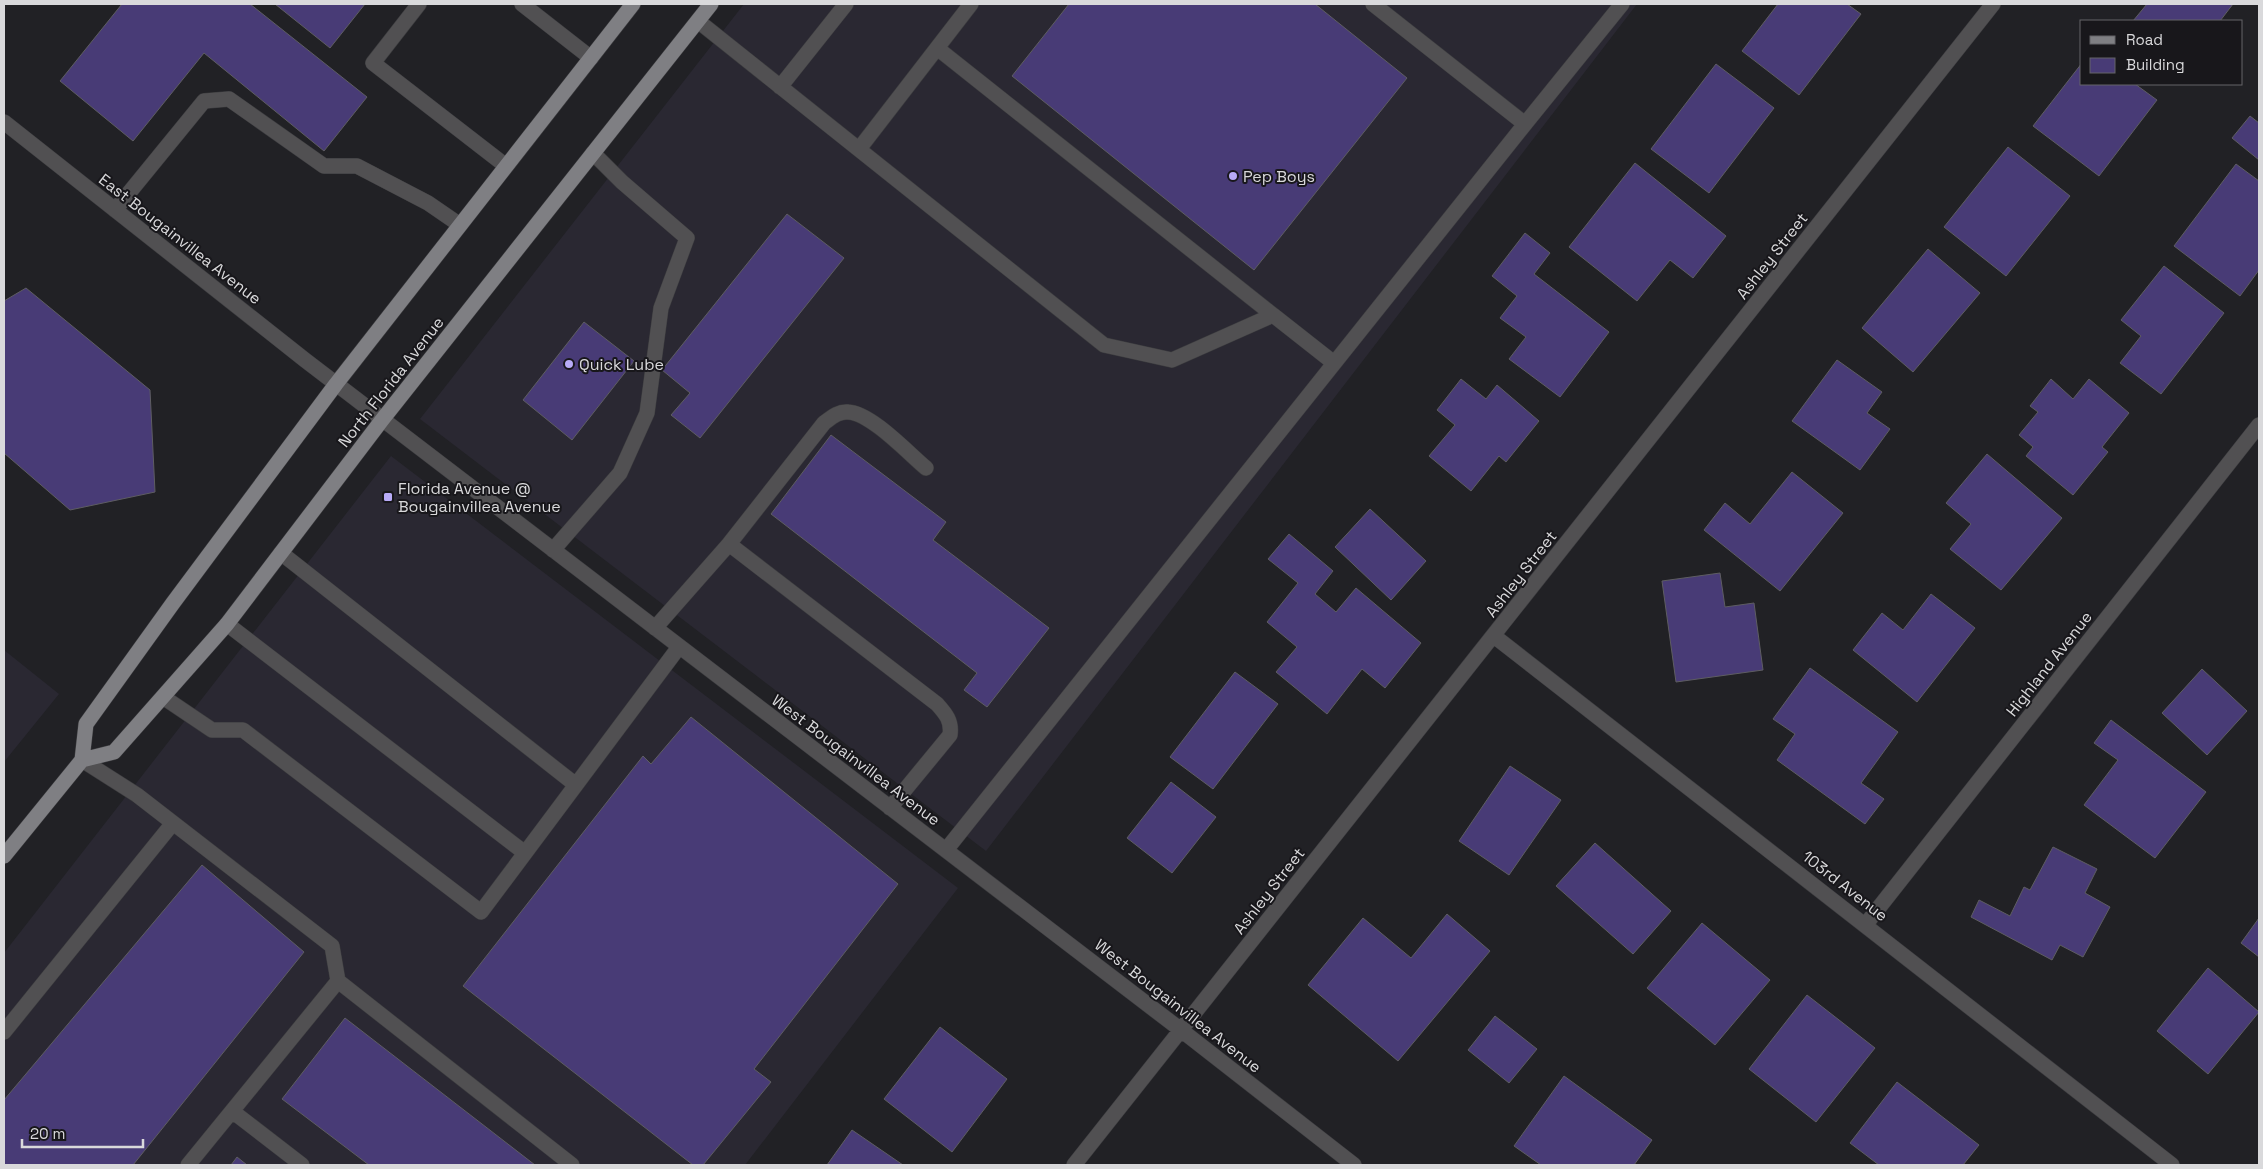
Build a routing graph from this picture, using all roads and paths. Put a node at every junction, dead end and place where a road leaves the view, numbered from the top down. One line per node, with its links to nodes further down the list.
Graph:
1 (419, 4): 18 (street)
2 (522, 4): 12 (street)
3 (633, 4): 12 (main road)
4 (711, 4): 10 (main road, North Florida Avenue)
5 (846, 4): 13 (street)
6 (971, 4): 11 (street)
7 (1373, 4): 15 (street)
8 (1622, 4): 15 (street)
9 (1994, 4): 32 (street, Ashley Street)
10 (698, 21): 13 (street); 17 (main road, North Florida Avenue)
11 (936, 48): 16 (street); 21 (street)
12 (591, 58): 18 (main road)
13 (780, 87): 16 (street)
14 (4, 122): 19 (street, East Bougainvillea Avenue)
15 (1525, 124): 22 (street)
16 (859, 149): 21 (street)
17 (593, 153): 24 (main road, North Florida Avenue); 28 (street)
18 (506, 166): 20 (main road)
19 (115, 210): 20 (street); 23 (street, East Bougainvillea Avenue)
20 (460, 225): 23 (main road)
21 (1273, 315): 22 (street)
22 (1334, 363): 39 (street)
23 (336, 384): 24 (street, West Bougainvillea Avenue); 35 (main road)
24 (382, 420): 28 (street, West Bougainvillea Avenue); 29 (main road, North Florida Avenue)
25 (2259, 425): 42 (street, Highland Avenue)
26 (926, 468): 27 (street)
27 (729, 544): 31 (street); 37 (street)
28 (553, 550): 31 (street, West Bougainvillea Avenue)
29 (281, 553): 30 (main road, North Florida Avenue); 36 (street)
30 (227, 624): 34 (main road, North Florida Avenue); 40 (street)
31 (654, 628): 33 (street, West Bougainvillea Avenue)
32 (1494, 636): 42 (street, 103rd Avenue); 44 (street, Ashley Street)
33 (679, 647): 36 (street); 37 (street, West Bougainvillea Avenue)
34 (163, 697): 35 (main road, North Florida Avenue); 40 (street)
35 (82, 760): 38 (street); 41 (main road)
36 (576, 785): 40 (street)
37 (890, 808): 39 (street, West Bougainvillea Avenue)
38 (173, 823): 43 (street); 45 (street)
39 (946, 850): 44 (street, West Bougainvillea Avenue)
40 (525, 853)
41 (4, 856)
42 (1866, 924): 52 (street, 103rd Avenue)
43 (338, 981): 46 (street); 49 (street)
44 (1181, 1030): 50 (street, Ashley Street); 51 (street, West Bougainvillea Avenue)
45 (4, 1032)
46 (232, 1112): 47 (street); 48 (street)
47 (188, 1165)
48 (302, 1165)
49 (572, 1165)
50 (1074, 1165)
51 (1354, 1165)
52 (2172, 1165)

